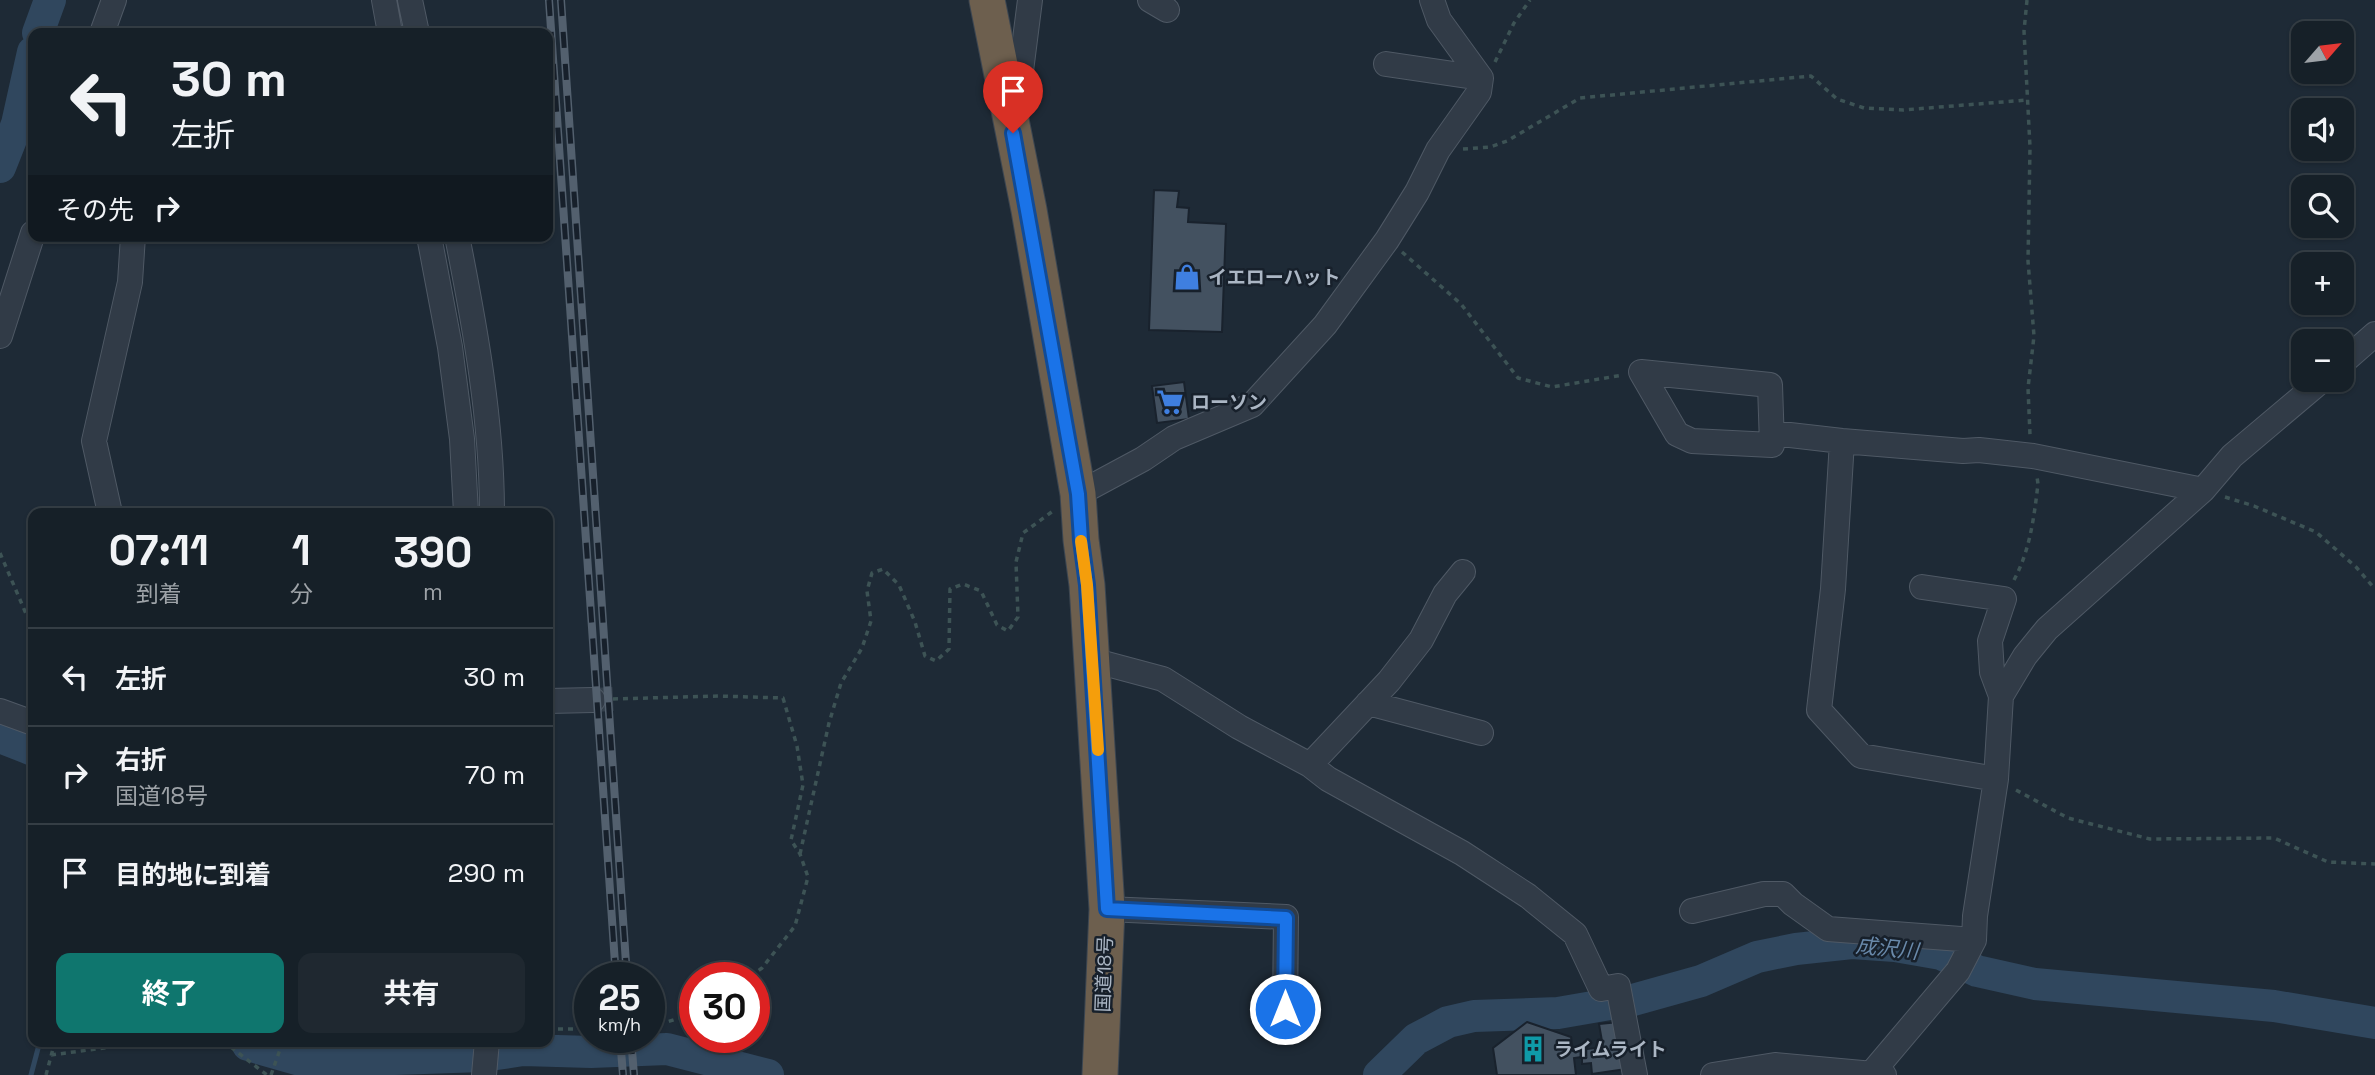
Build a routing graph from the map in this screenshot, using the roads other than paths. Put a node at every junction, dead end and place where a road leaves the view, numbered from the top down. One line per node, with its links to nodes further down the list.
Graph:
1 (114, 0): 7 (street)
2 (384, 0): 8 (street)
3 (410, 0): 9 (street)
4 (986, 0): 12 (highway, 国道18号)
5 (1030, 0): 12 (street)
6 (1432, 0): 11 (street)
7 (104, 28)
8 (389, 28)
9 (416, 28)
10 (1387, 64): 11 (street)
11 (1481, 78): 24 (street)
12 (1013, 133): 24 (highway, 国道18号)
13 (30, 242): 18 (street)
14 (133, 242): 25 (street)
15 (430, 242): 26 (street)
16 (458, 242): 27 (street)
17 (2375, 334): 19 (street)
18 (0, 336)
19 (2354, 352)
20 (2308, 392): 23 (street)
21 (1773, 433): 21 (street); 22 (street)
22 (1842, 441): 23 (street); 39 (street)
23 (2203, 490): 31 (street)
24 (1078, 494): 30 (highway, 国道18号)
25 (109, 508)
26 (466, 508)
27 (492, 508)
28 (1463, 572): 34 (street)
29 (1922, 587): 31 (street)
30 (1092, 660): 38 (street); 40 (highway, 国道18号)
31 (2001, 696): 39 (street)
32 (603, 699): 33 (street)
33 (553, 701)
34 (1368, 703): 37 (street); 38 (street)
35 (0, 710): 36 (street)
36 (28, 721)
37 (1480, 733)
38 (1310, 765): 48 (street)
39 (1996, 779): 42 (street)
40 (1107, 909): 43 (street); 47 (highway, 国道18号)
41 (1692, 911): 42 (street)
42 (1967, 954): 45 (street)
43 (1285, 1009)
44 (486, 1047): 46 (street)
45 (1878, 1074): 49 (street)
46 (484, 1075)
47 (1100, 1075)
48 (1635, 1075)
49 (1713, 1075)

